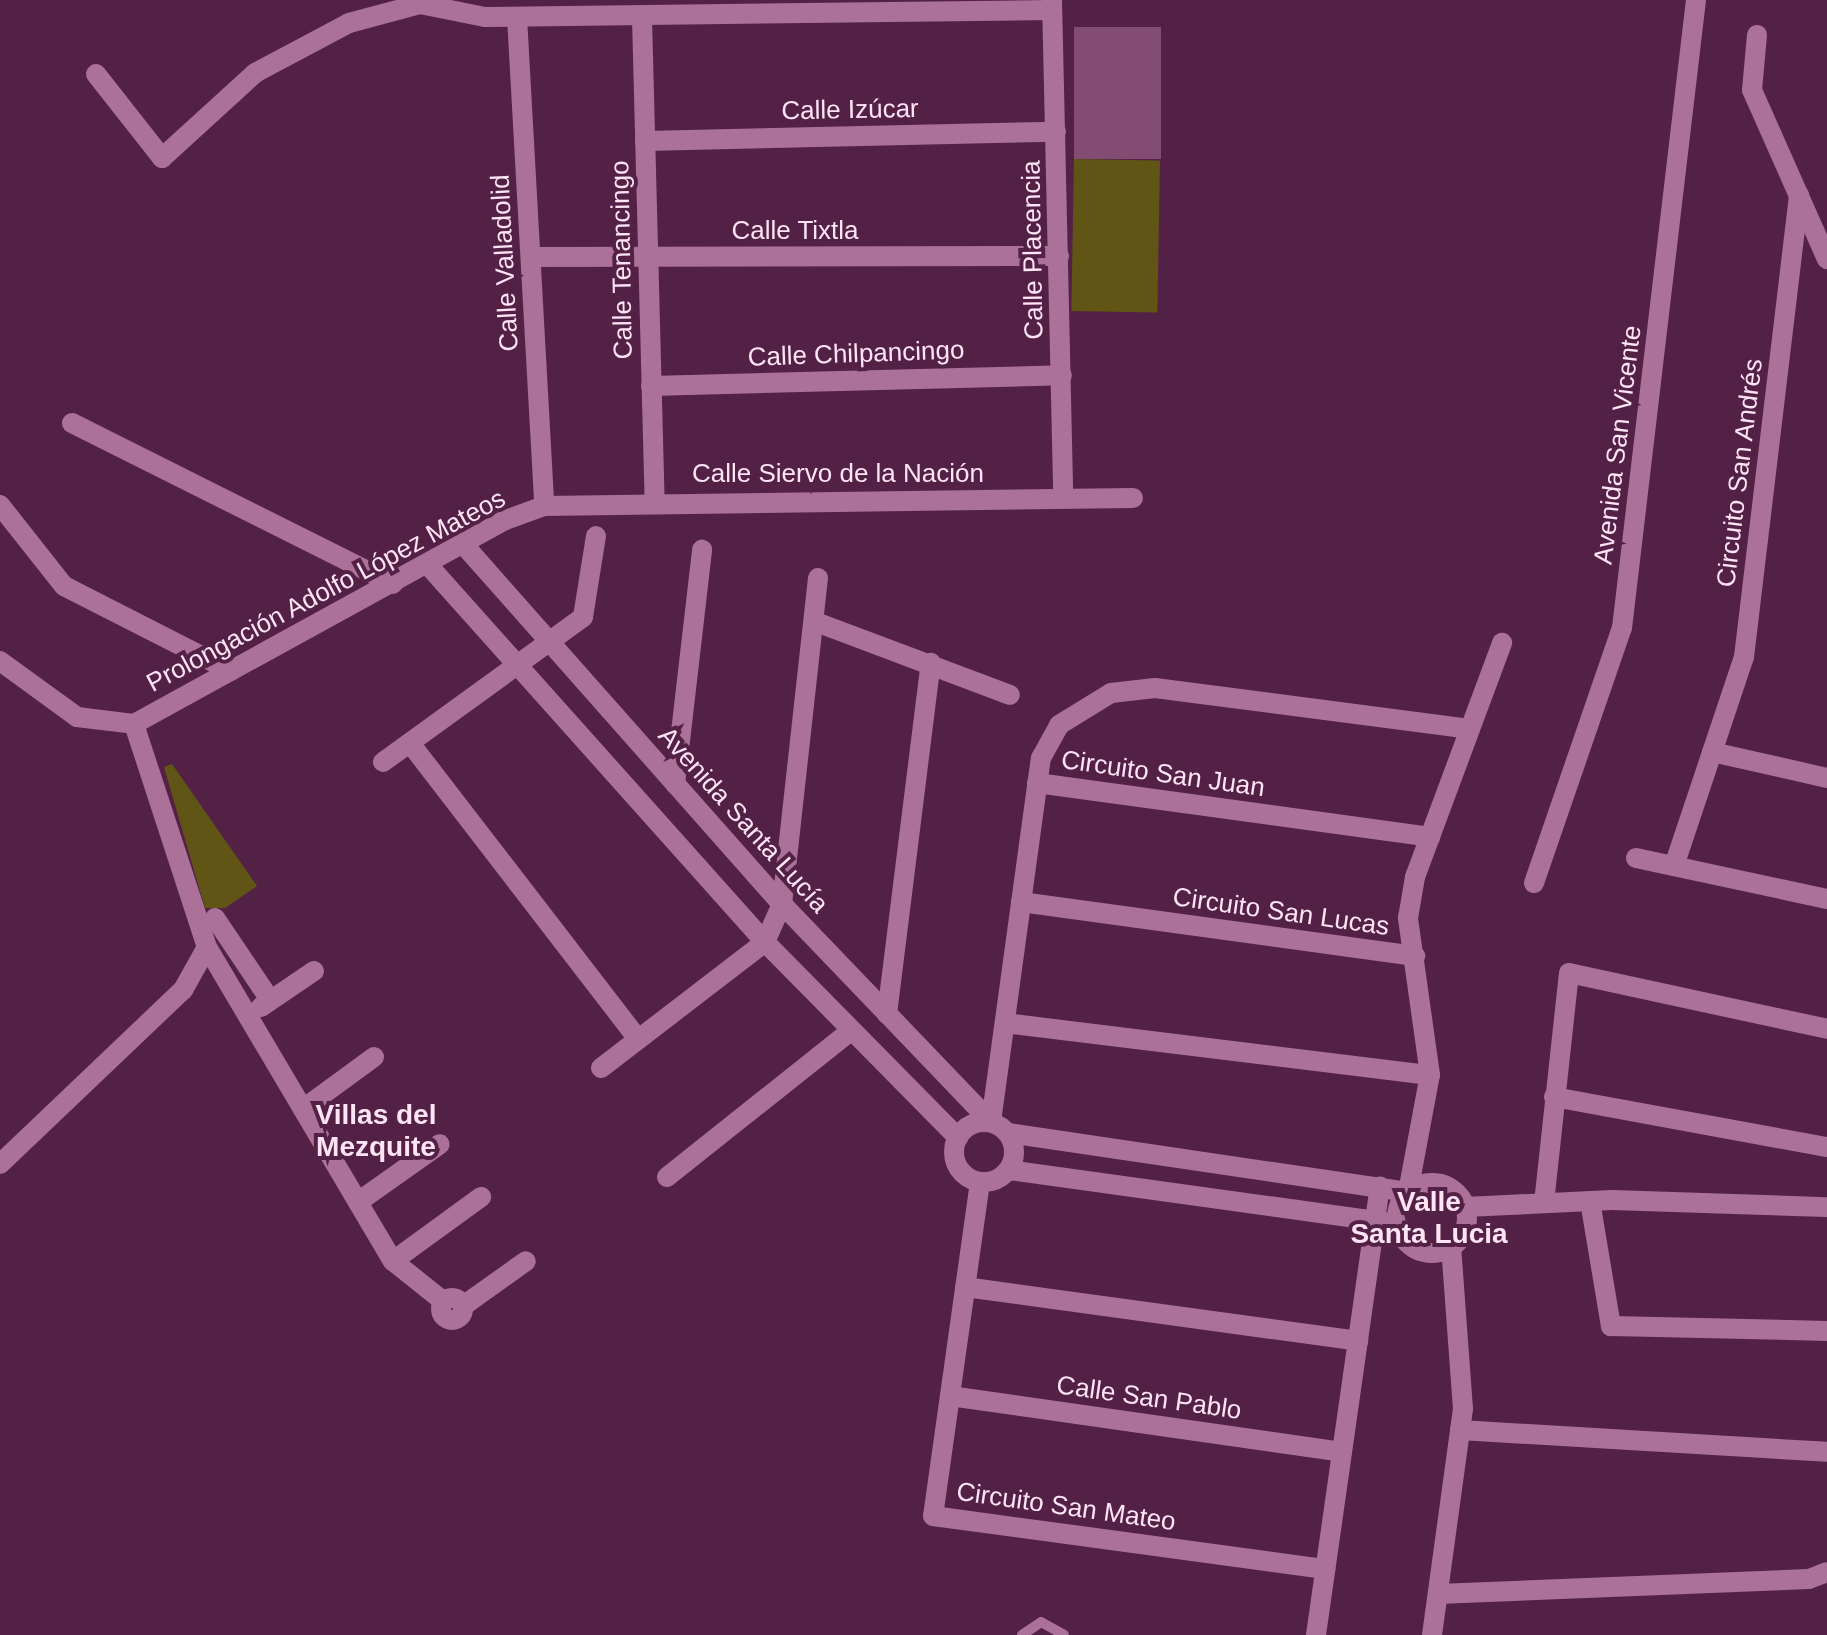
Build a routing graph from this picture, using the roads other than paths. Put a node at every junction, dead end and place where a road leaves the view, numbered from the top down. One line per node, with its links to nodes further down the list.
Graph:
1 (1696, 0): 47 (street, Avenida San Vicente)
2 (1052, 5): 4 (street); 7 (street, Calle Placencia)
3 (517, 17): 4 (street); 6 (street); 11 (street, Calle Valladolid)
4 (642, 18): 8 (street, Calle Tenancingo)
5 (1757, 35): 9 (street)
6 (96, 74)
7 (1056, 132): 8 (street, Calle Izúcar); 10 (street, Calle Placencia)
8 (645, 141): 12 (street, Calle Tenancingo)
9 (1799, 195): 13 (street); 39 (street, Circuito San Andrés)
10 (1059, 256): 12 (street, Calle Tixtla); 14 (street, Calle Placencia)
11 (531, 257): 12 (street, Calle Tixtla); 21 (street, Calle Valladolid)
12 (648, 258): 15 (street, Calle Tenancingo)
13 (1827, 259)
14 (1062, 375): 15 (street, Calle Chilpancingo); 17 (street, Calle Placencia)
15 (651, 386): 19 (street, Calle Tenancingo)
16 (72, 423): 27 (street)
17 (1063, 498): 18 (street, Calle Siervo de la Nación); 19 (street, Calle Siervo de la Nación)
18 (1133, 498)
19 (655, 501): 21 (street, Calle Siervo de la Nación)
20 (0, 505): 34 (street)
21 (544, 506): 23 (street, Prolongación Adolfo López Mateos)
22 (596, 536): 29 (street)
23 (464, 545): 25 (street, Prolongación Adolfo López Mateos); 29 (street, Avenida Santa Lucía)
24 (702, 550): 43 (street)
25 (428, 565): 27 (street, Prolongación Adolfo López Mateos); 33 (street)
26 (818, 578): 28 (street)
27 (393, 584): 34 (street, Prolongación Adolfo López Mateos)
28 (816, 622): 32 (street); 50 (street)
29 (549, 641): 33 (street); 43 (street, Avenida Santa Lucía)
30 (1502, 643): 37 (street)
31 (0, 661): 36 (street)
32 (931, 663): 35 (street); 57 (street)
33 (518, 665): 38 (street); 52 (street)
34 (231, 671): 36 (street, Prolongación Adolfo López Mateos)
35 (1010, 695)
36 (134, 724): 53 (street)
37 (1469, 729): 42 (street, Circuito San Juan); 44 (street)
38 (410, 743): 40 (street); 62 (street)
39 (1712, 752): 41 (street); 46 (street, Circuito San Andrés)
40 (383, 762)
41 (1827, 778)
42 (1037, 783): 44 (street, Circuito San Juan); 49 (street)
43 (675, 784): 50 (street, Avenida Santa Lucía)
44 (1430, 837): 54 (street)
45 (1636, 858): 46 (street)
46 (1674, 866): 48 (street)
47 (1534, 883)
48 (1827, 899)
49 (1021, 902): 54 (street, Circuito San Lucas); 59 (street)
50 (782, 904): 52 (street); 57 (street, Avenida Santa Lucía)
51 (215, 918): 56 (street)
52 (765, 942): 61 (street); 62 (street)
53 (207, 947): 58 (street); 73 (street)
54 (1415, 956): 65 (street, Circuito San Lucas)
55 (314, 971): 56 (street)
56 (270, 1000): 58 (street)
57 (887, 1014): 68 (street, Avenida Santa Lucía)
58 (248, 1016): 67 (street)
59 (1005, 1023): 65 (street); 68 (street)
60 (1827, 1029): 66 (street)
61 (852, 1030): 69 (street); 75 (street)
62 (638, 1039): 64 (street)
63 (374, 1057): 67 (street)
64 (601, 1068)
65 (1430, 1075): 78 (street, Circuito San Lucas)
66 (1554, 1097): 71 (street); 83 (street)
67 (303, 1109): 82 (street)
68 (1000, 1128): 69 (street); 72 (street); 74 (street)
69 (958, 1138): 76 (street)
70 (440, 1144): 82 (street)
71 (1827, 1147)
72 (1201, 1161): 77 (street); 79 (street)
73 (0, 1164)
74 (1009, 1170): 76 (street); 79 (street)
75 (667, 1177)
76 (980, 1182): 91 (street, Circuito San Mateo)
77 (1380, 1187): 78 (street); 86 (street)
78 (1408, 1192): 84 (street); 87 (street)
79 (1196, 1196): 86 (street)
80 (481, 1197): 89 (street)
81 (1590, 1201): 83 (street); 85 (street); 92 (street)
82 (358, 1202): 89 (street)
83 (1544, 1203): 84 (street)
84 (1465, 1207): 88 (street)
85 (1827, 1207)
86 (1375, 1220): 87 (street); 93 (street)
87 (1397, 1224): 88 (street)
88 (1451, 1247): 95 (street)
89 (393, 1261): 90 (street)
90 (526, 1261)
91 (965, 1287): 93 (street); 94 (street, Circuito San Mateo)
92 (1827, 1331)
93 (1358, 1341): 96 (street)
94 (950, 1396): 96 (street, Calle San Pablo); 98 (street, Circuito San Mateo)
95 (1460, 1430): 97 (street); 100 (street)
96 (1342, 1452): 98 (street)
97 (1827, 1452)
98 (1325, 1569): 103 (street)
99 (1827, 1572): 100 (street)
100 (1438, 1594): 104 (street)
101 (1022, 1635): 102 (lane)
102 (1064, 1635)
103 (1316, 1635)
104 (1432, 1635)

